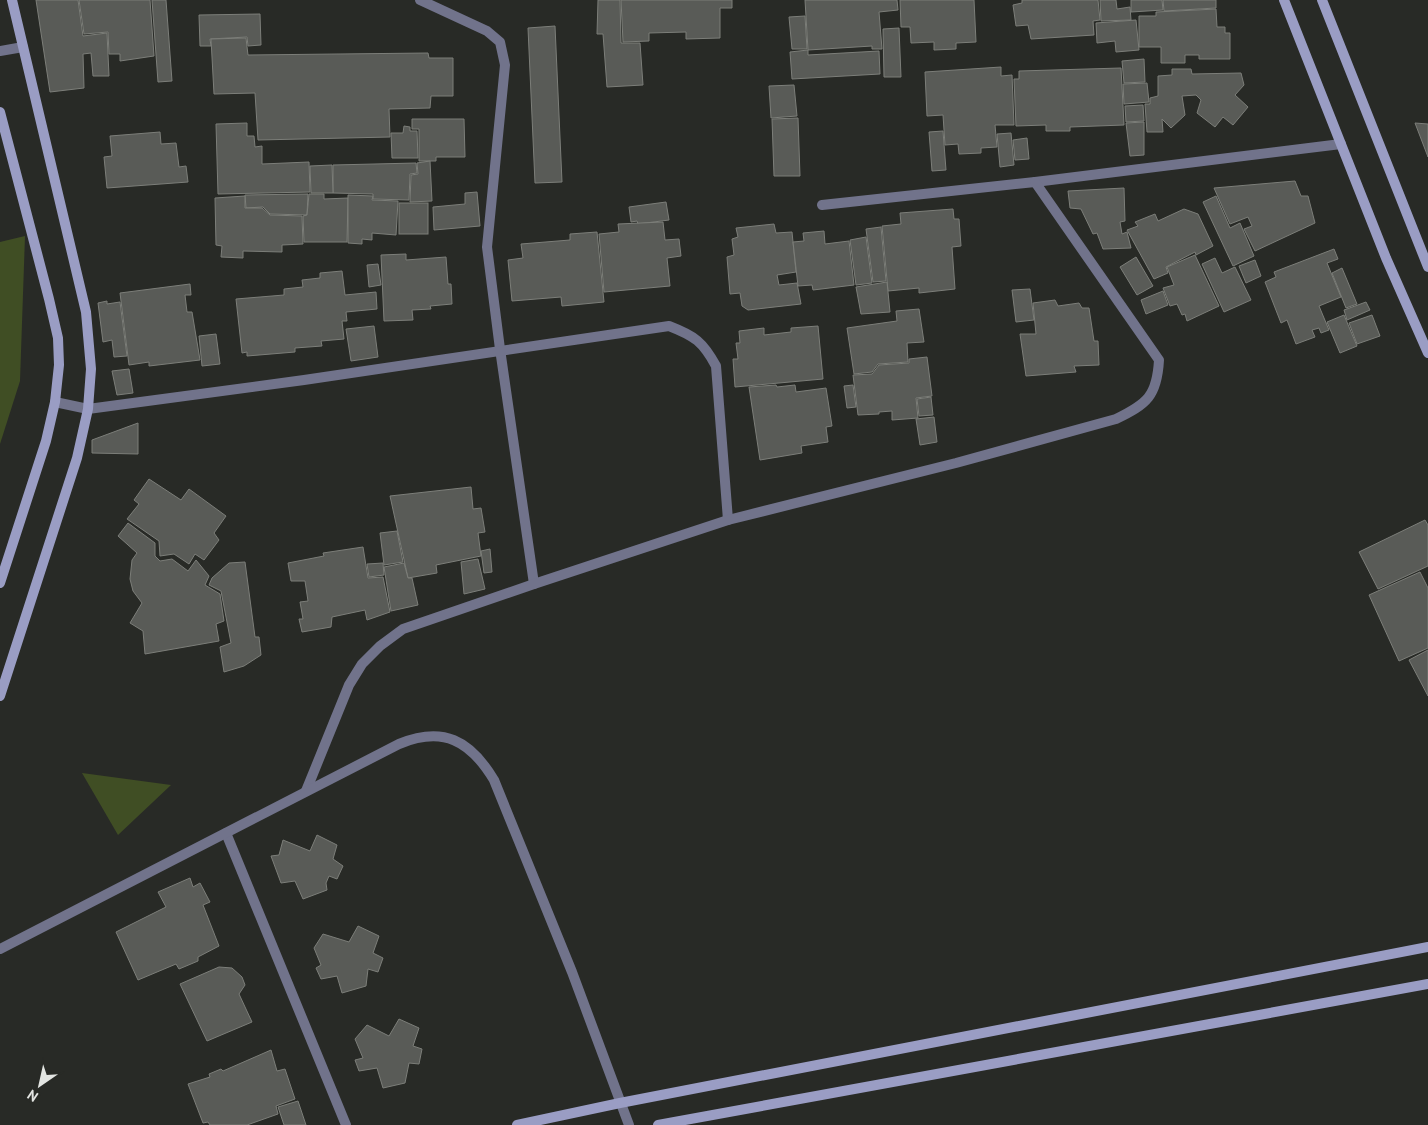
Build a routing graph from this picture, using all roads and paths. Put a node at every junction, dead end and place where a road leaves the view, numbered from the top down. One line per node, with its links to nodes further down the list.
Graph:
1 (12, 0): 5 (street)
2 (420, 0): 13 (street)
3 (1284, 0): 8 (street)
4 (1322, 0): 11 (street)
5 (23, 47): 6 (street); 16 (street)
6 (0, 51)
7 (0, 112): 15 (street)
8 (1340, 144): 9 (street); 14 (street)
9 (1036, 182): 10 (street); 17 (street)
10 (822, 205)
11 (1424, 250): 12 (street)
12 (1428, 267)
13 (500, 349): 16 (street); 17 (street); 19 (street)
14 (1428, 353)
15 (55, 402): 16 (street); 18 (street)
16 (88, 409): 20 (street)
17 (728, 520): 19 (street)
18 (0, 584)
19 (534, 584): 21 (street)
20 (0, 696)
21 (306, 790): 22 (street); 26 (street)
22 (226, 833): 24 (street); 27 (street)
23 (1428, 947): 26 (street)
24 (0, 949)
25 (1428, 984): 30 (street)
26 (620, 1103): 28 (street); 29 (street)
27 (346, 1125)
28 (517, 1125)
29 (629, 1125)
30 (658, 1125)

